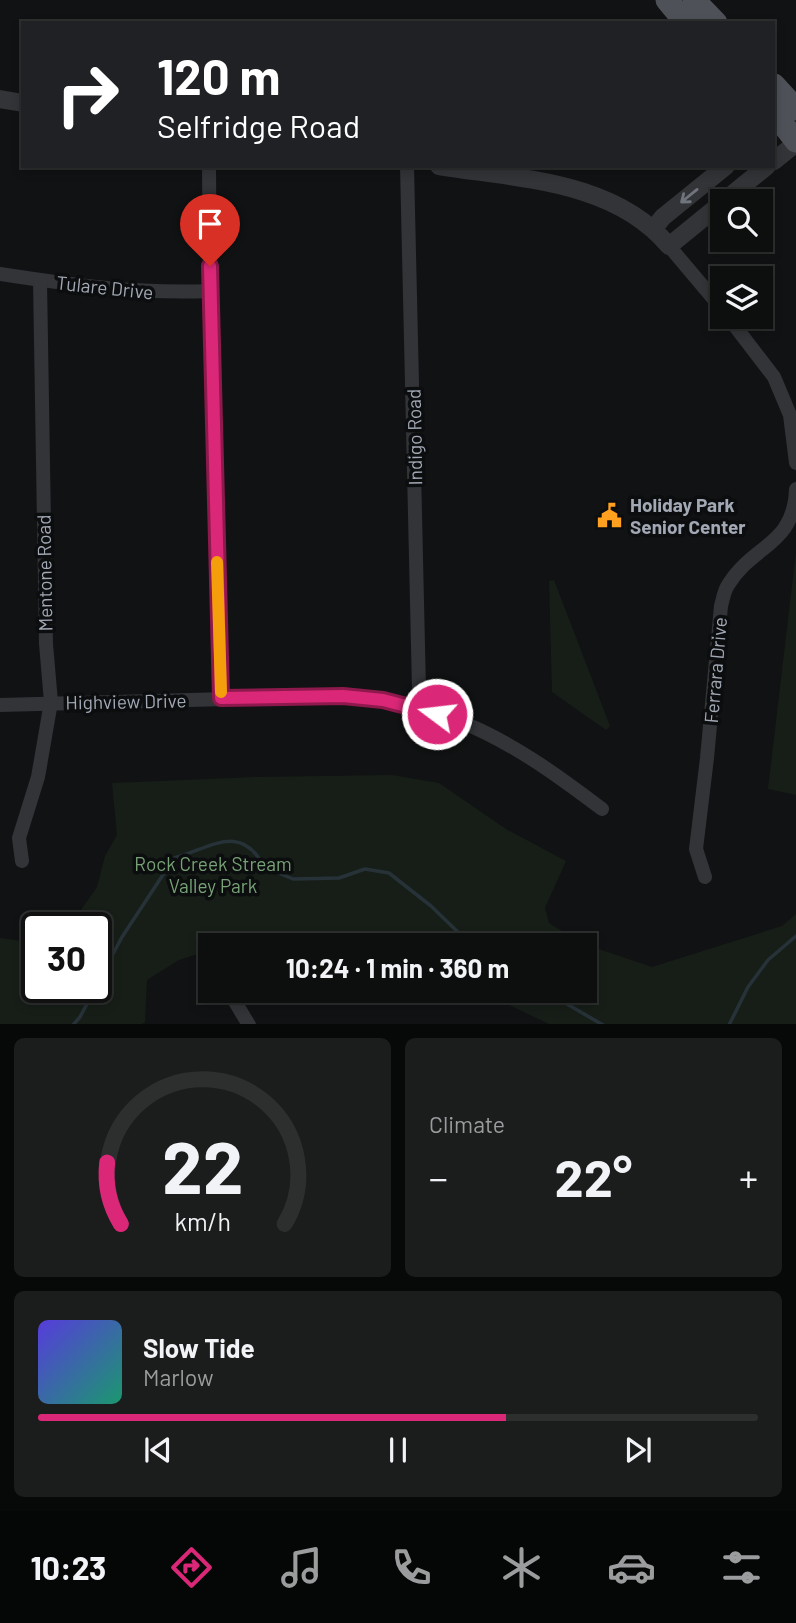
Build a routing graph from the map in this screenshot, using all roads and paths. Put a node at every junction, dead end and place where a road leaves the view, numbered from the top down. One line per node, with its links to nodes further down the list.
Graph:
1 (667, 0): 3 (main road)
2 (694, 0): 4 (main road)
3 (684, 21)
4 (714, 21)
5 (775, 88): 8 (main road)
6 (0, 99): 7 (street)
7 (21, 103)
8 (784, 119): 9 (main road)
9 (796, 142): 10 (street)
10 (775, 160)
11 (209, 168): 22 (street)
12 (407, 168): 30 (street, Indigo Road)
13 (451, 168): 18 (street)
14 (724, 168): 18 (street, one-way to 18)
15 (765, 168): 16 (street)
16 (739, 189)
17 (710, 213): 19 (street)
18 (654, 228): 19 (street)
19 (669, 246): 23 (street)
20 (0, 274): 21 (street, Tulare Drive)
21 (40, 280): 22 (street, Tulare Drive); 28 (street, Mentone Road)
22 (210, 290): 27 (street)
23 (710, 295)
24 (737, 329): 25 (street)
25 (796, 463)
26 (796, 489): 33 (street, Ferrara Drive)
27 (221, 698): 28 (street, Highview Drive); 30 (street, Highview Drive)
28 (51, 702): 29 (street, Highview Drive); 32 (street, Mentone Road)
29 (0, 705)
30 (416, 708): 31 (street, Highview Drive)
31 (602, 809)
32 (22, 861)
33 (705, 877)
34 (237, 1003): 35 (street)
35 (249, 1024)

